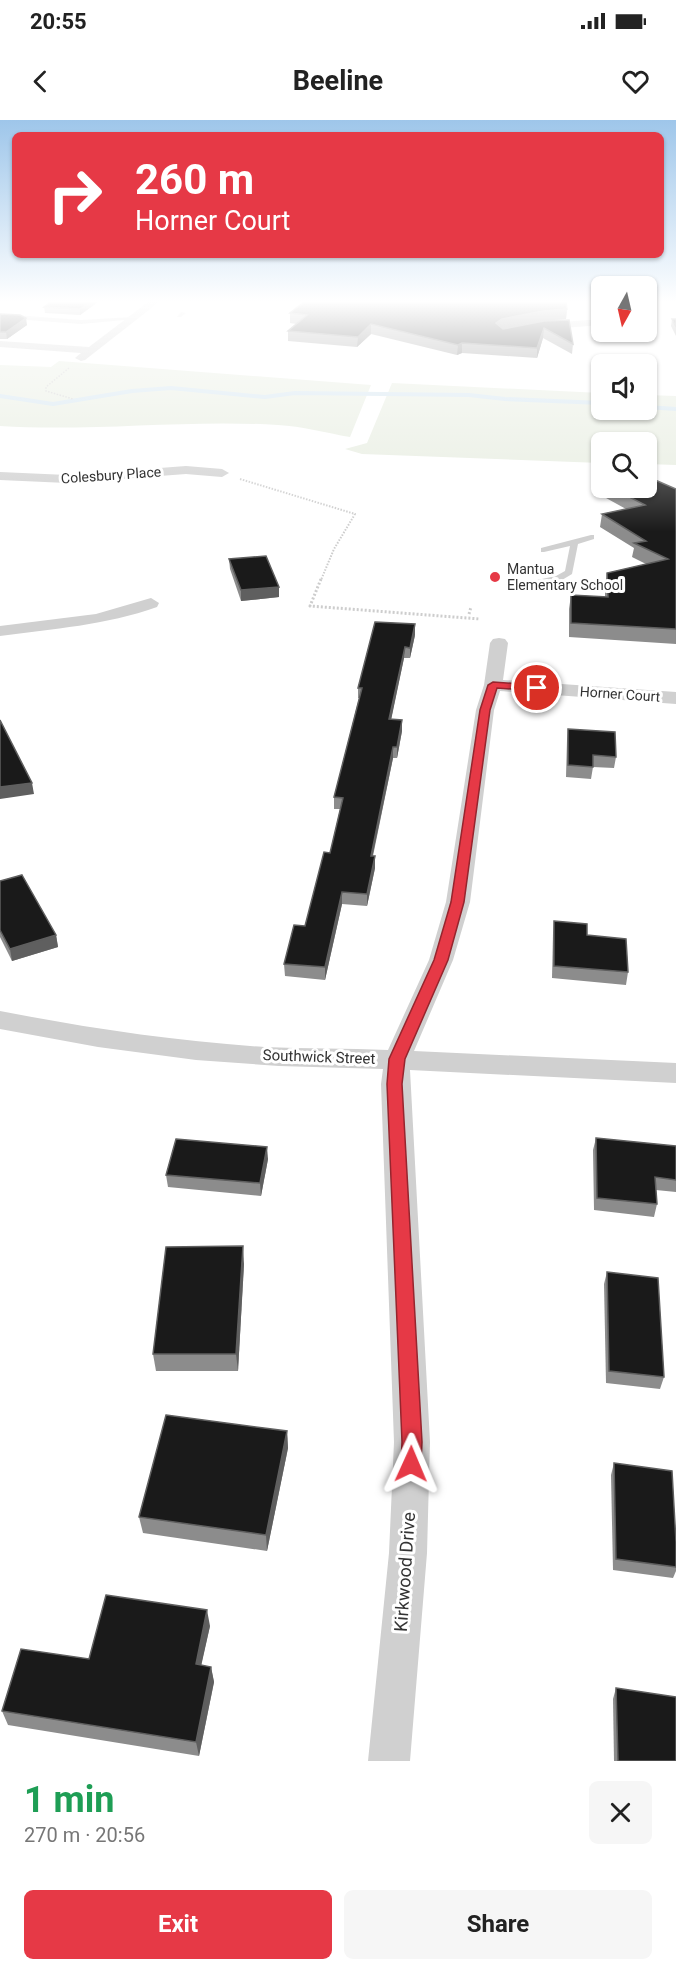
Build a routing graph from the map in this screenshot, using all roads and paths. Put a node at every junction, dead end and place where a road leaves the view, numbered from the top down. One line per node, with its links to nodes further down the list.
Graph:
1 (56, 379): 2 (path)
2 (73, 399)
3 (222, 473): 4 (street, Colesbury Place); 12 (path)
4 (0, 476)
5 (591, 537): 6 (lane)
6 (574, 543): 7 (lane); 8 (lane)
7 (544, 550)
8 (521, 586)
9 (151, 603): 13 (street)
10 (471, 607): 11 (path)
11 (469, 614)
12 (480, 619)
13 (0, 631)
14 (500, 643): 15 (street, Kirkwood Drive)
15 (493, 685): 16 (street, Horner Court); 18 (street, Kirkwood Drive)
16 (676, 698)
17 (0, 1020): 18 (street, Southwick Street)
18 (397, 1059): 19 (street, Southwick Street); 20 (street, Kirkwood Drive)
19 (676, 1072)
20 (389, 1761)

